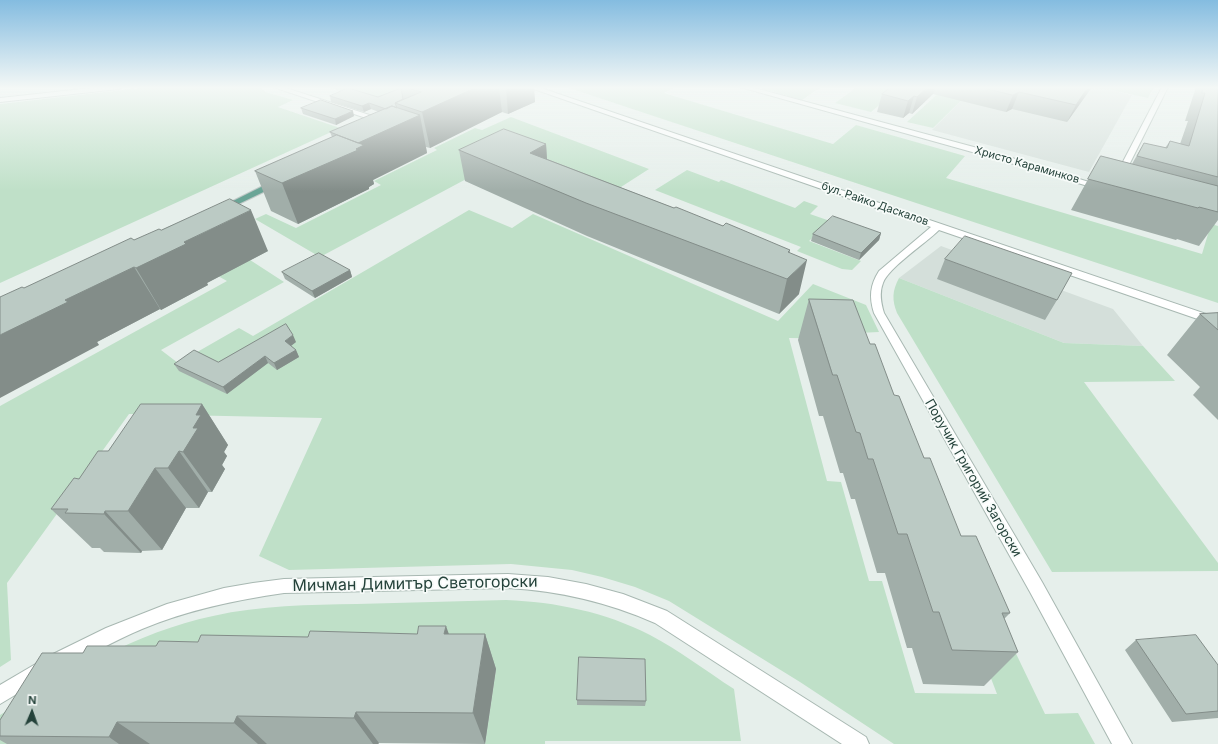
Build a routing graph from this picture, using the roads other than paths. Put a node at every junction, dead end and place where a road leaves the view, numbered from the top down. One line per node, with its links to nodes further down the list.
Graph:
1 (383, 122): 5 (street)
2 (632, 122): 9 (street, бул. Райко Даскалов)
3 (871, 122): 4 (street, Христо Караминков)
4 (1147, 122)
5 (393, 125): 6 (main road)
6 (379, 132)
7 (288, 177): 8 (main road)
8 (210, 215)
9 (937, 226): 10 (street, бул. Райко Даскалов); 13 (street, Поручик Григорий Загорски)
10 (1218, 322)
11 (0, 695): 12 (street, Мичман Димитър Светогорски)
12 (858, 744)
13 (1122, 744)

